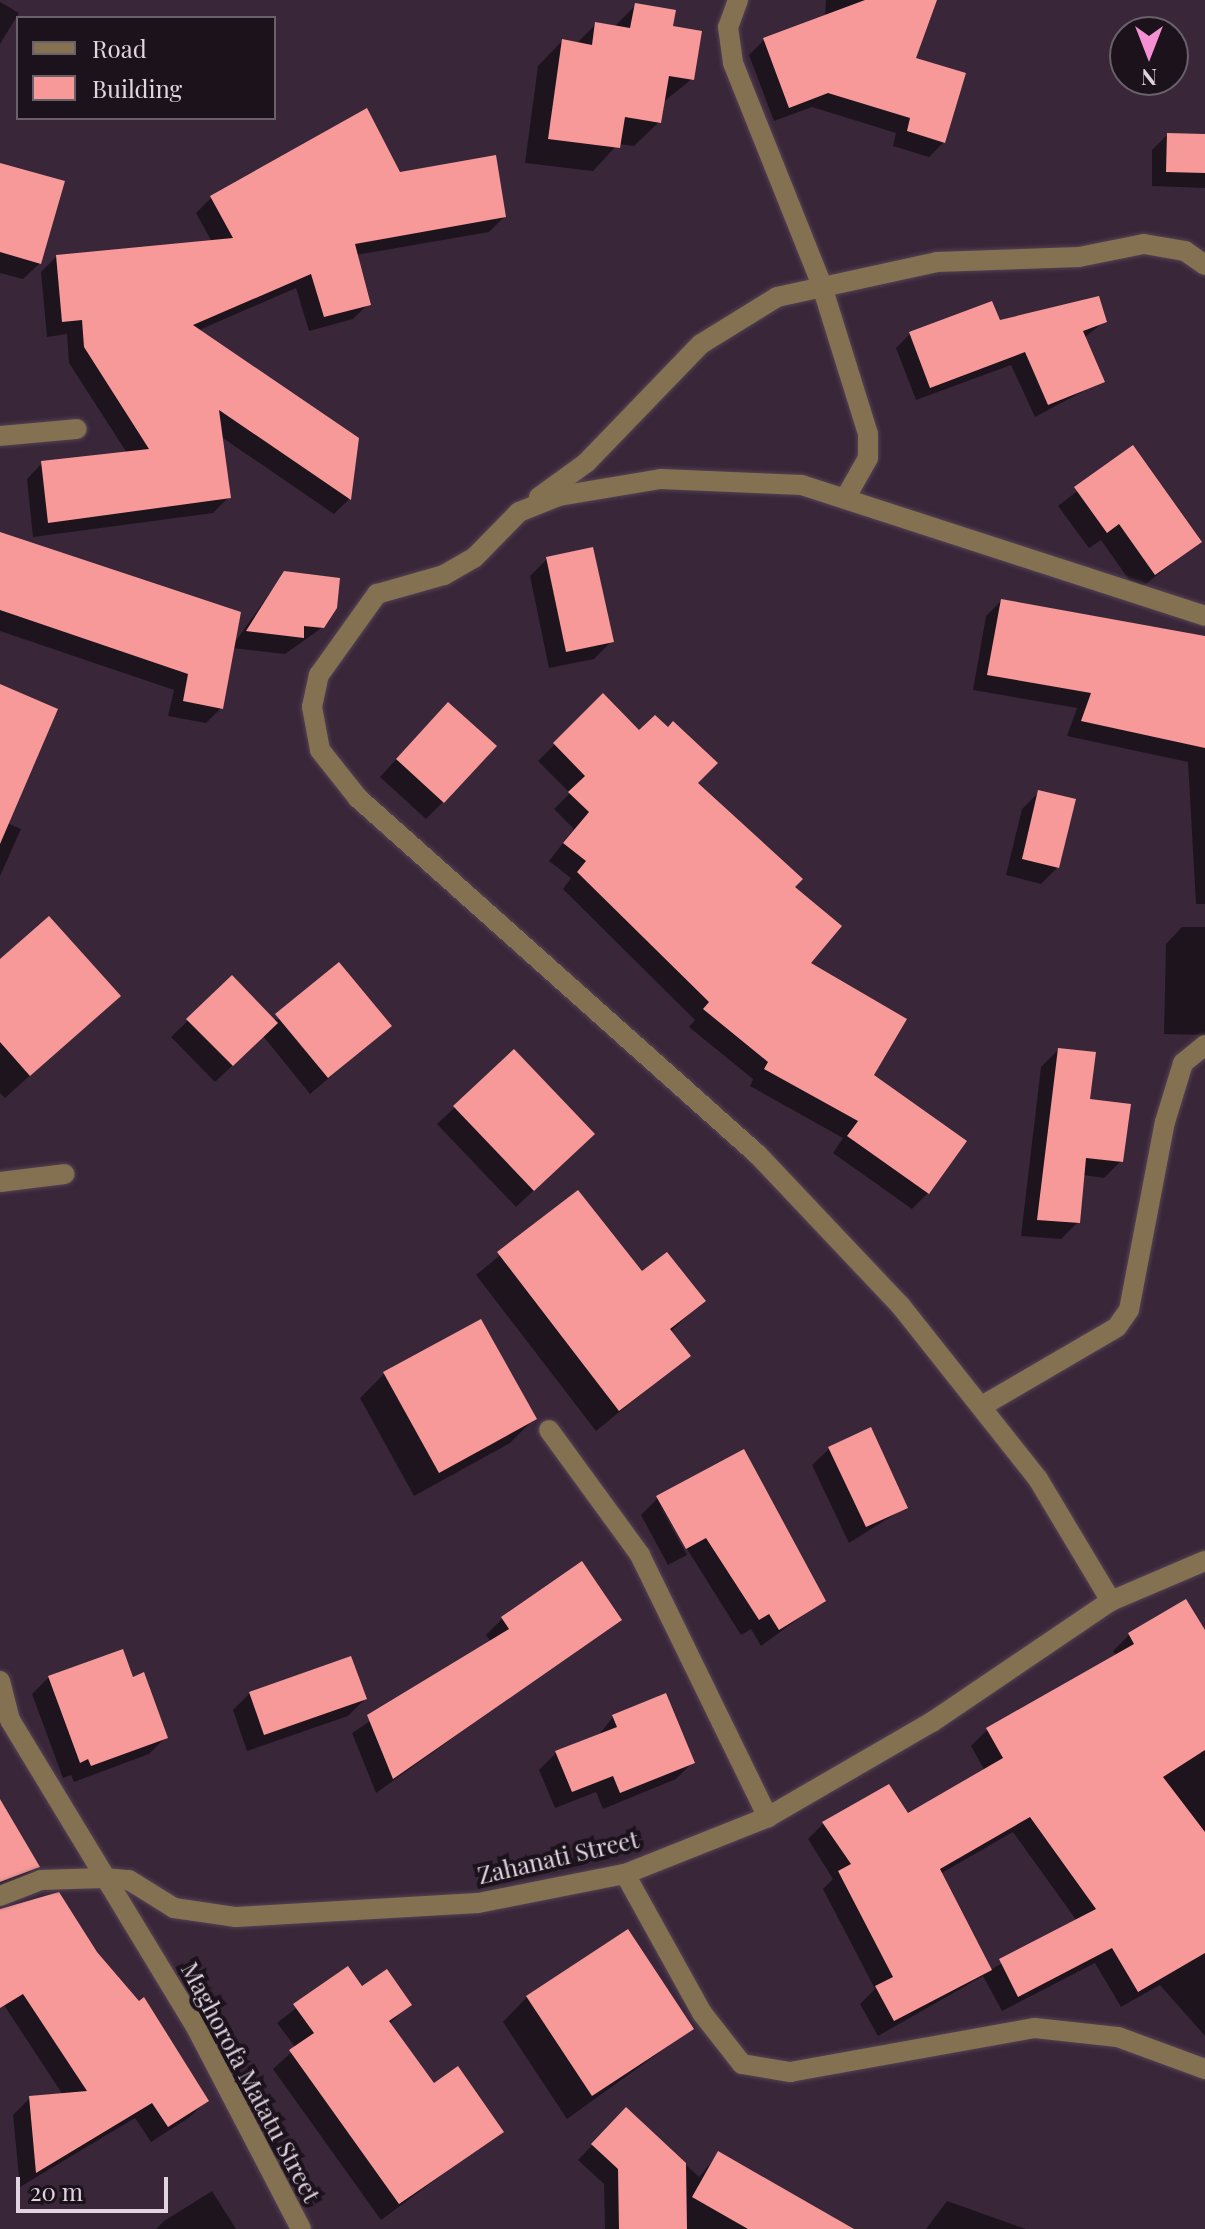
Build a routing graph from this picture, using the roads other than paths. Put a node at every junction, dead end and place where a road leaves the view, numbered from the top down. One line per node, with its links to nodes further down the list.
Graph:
1 (738, 0): 3 (street)
2 (1205, 265): 3 (street)
3 (821, 283): 6 (street); 7 (street)
4 (77, 429): 5 (street)
5 (0, 436)
6 (846, 497): 7 (street); 8 (street)
7 (519, 512): 12 (street)
8 (1205, 616)
9 (1205, 1045): 12 (street)
10 (65, 1174): 11 (street)
11 (0, 1182)
12 (982, 1406): 15 (street)
13 (549, 1430): 17 (street)
14 (1205, 1561): 15 (street, Zahanati Street)
15 (1111, 1601): 17 (street, Zahanati Street)
16 (0, 1681): 19 (street, Maghorofa Matatu Street)
17 (768, 1817): 18 (street, Zahanati Street)
18 (625, 1874): 19 (street, Zahanati Street); 21 (street)
19 (104, 1878): 20 (street, Zahanati Street); 22 (street, Maghorofa Matatu Street)
20 (0, 1896)
21 (1205, 2069)
22 (301, 2229)

